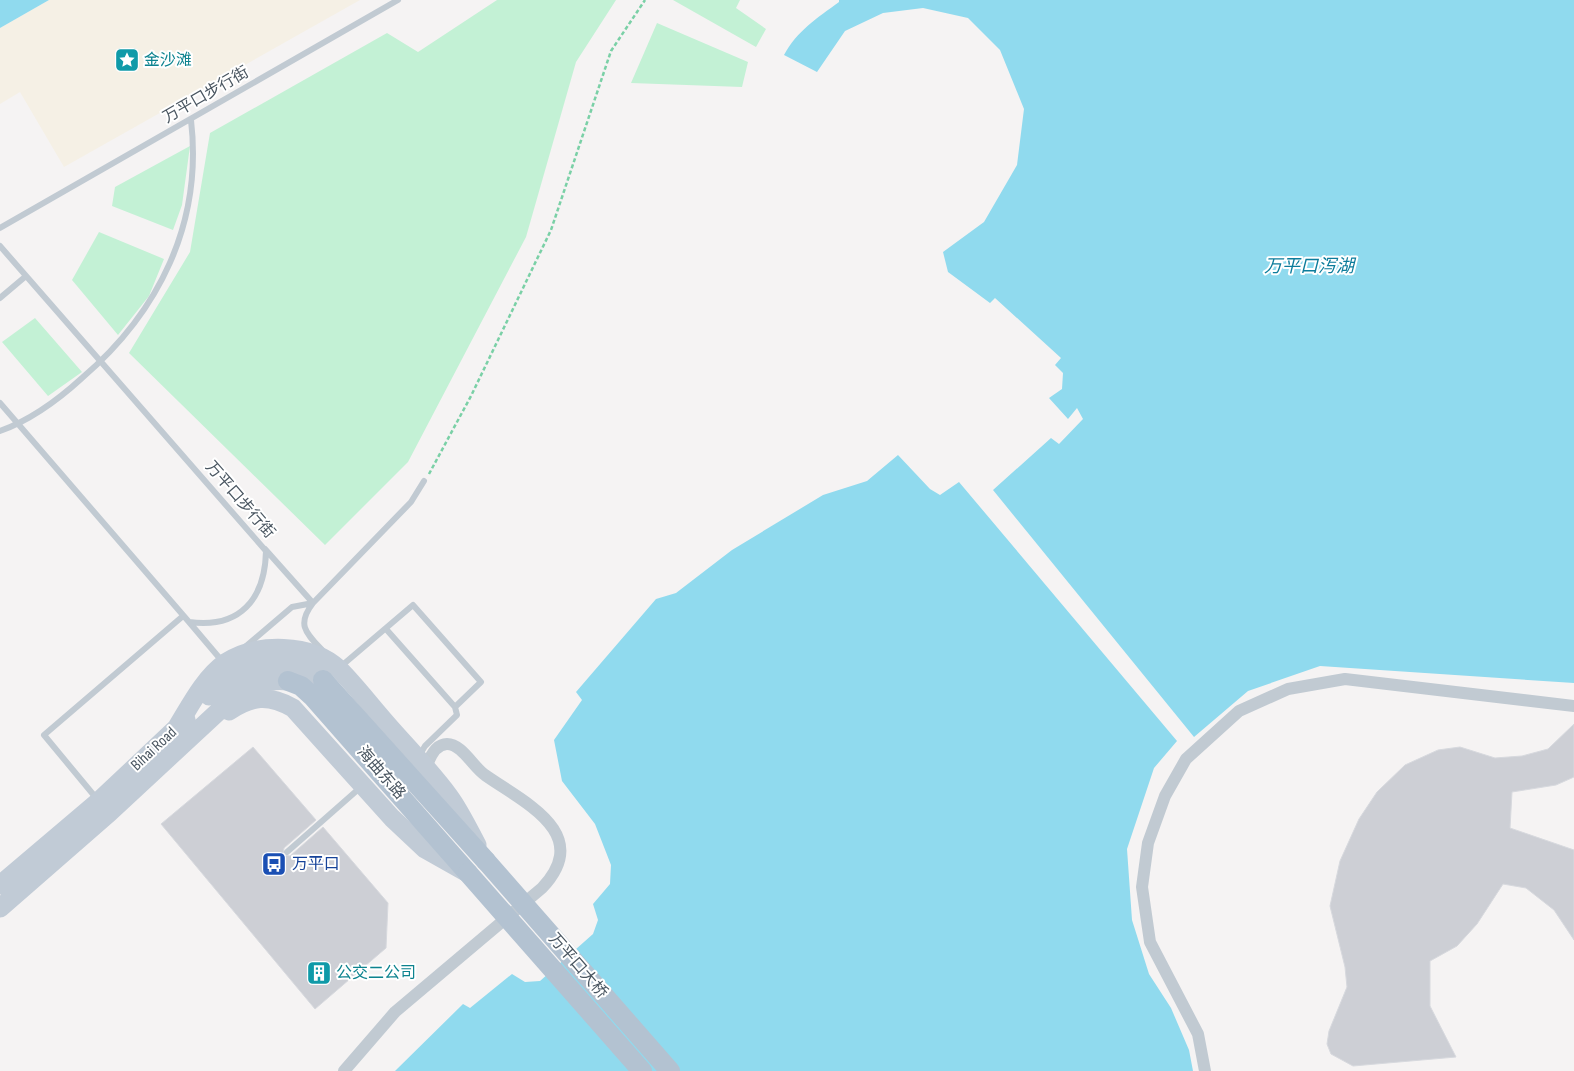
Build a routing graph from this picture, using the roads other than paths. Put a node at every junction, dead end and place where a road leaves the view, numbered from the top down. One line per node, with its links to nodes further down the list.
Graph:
1 (398, 0): 2 (lane, 万平口步行街)
2 (191, 120): 3 (lane, 万平口步行街); 7 (lane)
3 (0, 228)
4 (0, 246): 5 (lane, 万平口步行街)
5 (26, 276): 6 (lane); 7 (lane, 万平口步行街)
6 (0, 298)
7 (101, 362): 9 (lane); 12 (lane, 万平口步行街)
8 (0, 404): 9 (lane)
9 (18, 424): 10 (lane); 14 (lane)
10 (0, 431)
11 (424, 482): 13 (lane)
12 (263, 546): 13 (lane); 15 (lane, 万平口步行街)
13 (313, 603): 17 (lane); 18 (lane)
14 (184, 616): 15 (lane); 26 (lane)
15 (189, 622): 17 (lane)
16 (386, 629): 18 (lane); 21 (lane); 21 (lane)
17 (224, 664): 18 (main road); 23 (main road)
18 (331, 674): 23 (main road, Bihai Road); 24 (main road); 28 (main road, 海曲东路)
19 (288, 681): 22 (main road, Bihai Road); 29 (main road, 海曲东路)
20 (1574, 706): 35 (street)
21 (455, 707): 24 (lane)
22 (204, 726): 25 (main road); 26 (main road, Bihai Road)
23 (177, 727): 26 (main road, Bihai Road)
24 (422, 764): 28 (main road); 32 (street)
25 (363, 786): 27 (lane); 29 (main road)
26 (105, 806): 30 (main road, Bihai Road); 31 (main road, Bihai Road)
27 (287, 852)
28 (486, 862): 34 (main road, 万平口大桥, bridge)
29 (468, 873): 33 (main road, 万平口大桥, bridge)
30 (0, 884)
31 (0, 908)
32 (344, 1071)
33 (642, 1071)
34 (670, 1071)
35 (1205, 1071)

